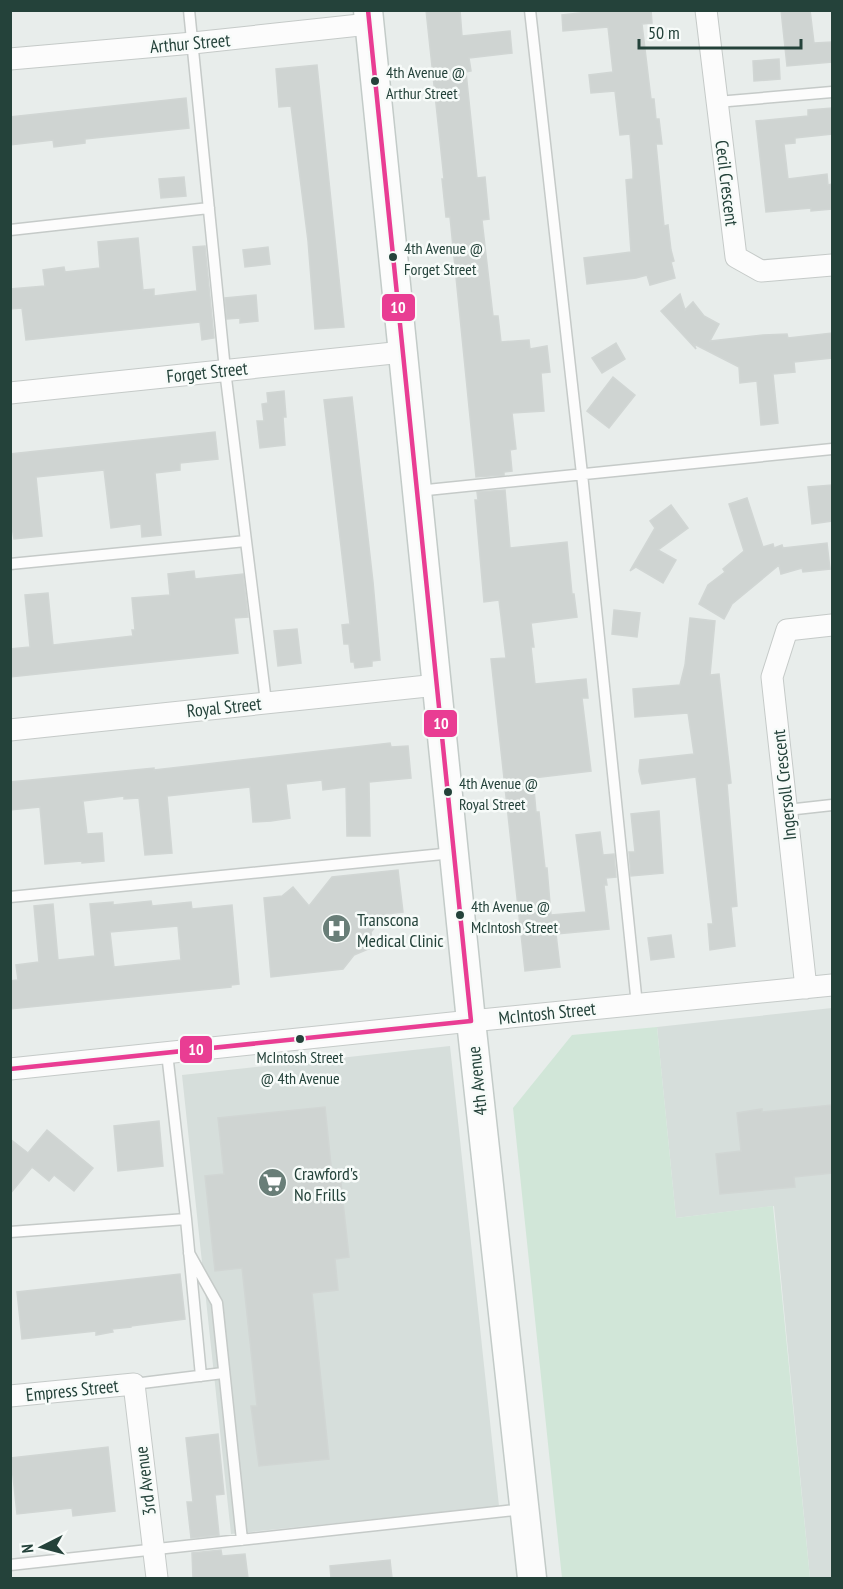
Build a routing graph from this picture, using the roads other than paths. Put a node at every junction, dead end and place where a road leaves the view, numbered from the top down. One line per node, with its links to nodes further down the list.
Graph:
1 (189, 10): 5 (lane)
2 (530, 10): 16 (lane)
3 (706, 10): 8 (street, Cecil Crescent)
4 (368, 17): 5 (street, Arthur Street); 12 (street, 4th Avenue)
5 (193, 43): 6 (street, Arthur Street); 9 (lane)
6 (10, 59)
7 (832, 92): 8 (lane)
8 (717, 102): 11 (street, Cecil Crescent)
9 (209, 208): 10 (lane); 13 (lane)
10 (10, 230)
11 (832, 265)
12 (403, 352): 13 (street, Forget Street); 17 (street, 4th Avenue)
13 (225, 370): 14 (street, Forget Street); 18 (lane)
14 (10, 393)
15 (832, 449): 16 (lane)
16 (582, 474): 17 (lane); 30 (lane)
17 (417, 491): 21 (street, 4th Avenue)
18 (246, 541): 19 (lane); 22 (lane)
19 (10, 564)
20 (832, 625): 25 (street, Ingersoll Crescent)
21 (437, 685): 22 (street, Royal Street); 26 (street, 4th Avenue)
22 (266, 702): 23 (street, Royal Street)
23 (10, 730)
24 (832, 805): 25 (lane)
25 (787, 810): 29 (street, Ingersoll Crescent)
26 (454, 854): 27 (lane); 31 (street, 4th Avenue)
27 (10, 897)
28 (832, 985): 29 (street, McIntosh Street)
29 (806, 988): 30 (street, McIntosh Street)
30 (637, 1005): 31 (street, McIntosh Street)
31 (471, 1021): 32 (street, McIntosh Street); 41 (street, 4th Avenue)
32 (167, 1053): 33 (street, McIntosh Street); 34 (lane)
33 (10, 1069)
34 (186, 1219): 35 (lane); 36 (lane)
35 (10, 1232)
36 (189, 1253): 37 (lane); 38 (lane)
37 (224, 1373): 38 (lane); 42 (lane)
38 (201, 1376): 39 (lane)
39 (134, 1383): 40 (street, Empress Street); 43 (street, 3rd Avenue)
40 (10, 1396)
41 (524, 1509): 42 (lane); 46 (street, 4th Avenue)
42 (242, 1540): 43 (lane)
43 (153, 1549): 44 (lane); 45 (street, 3rd Avenue)
44 (10, 1565)
45 (157, 1578)
46 (532, 1578)

